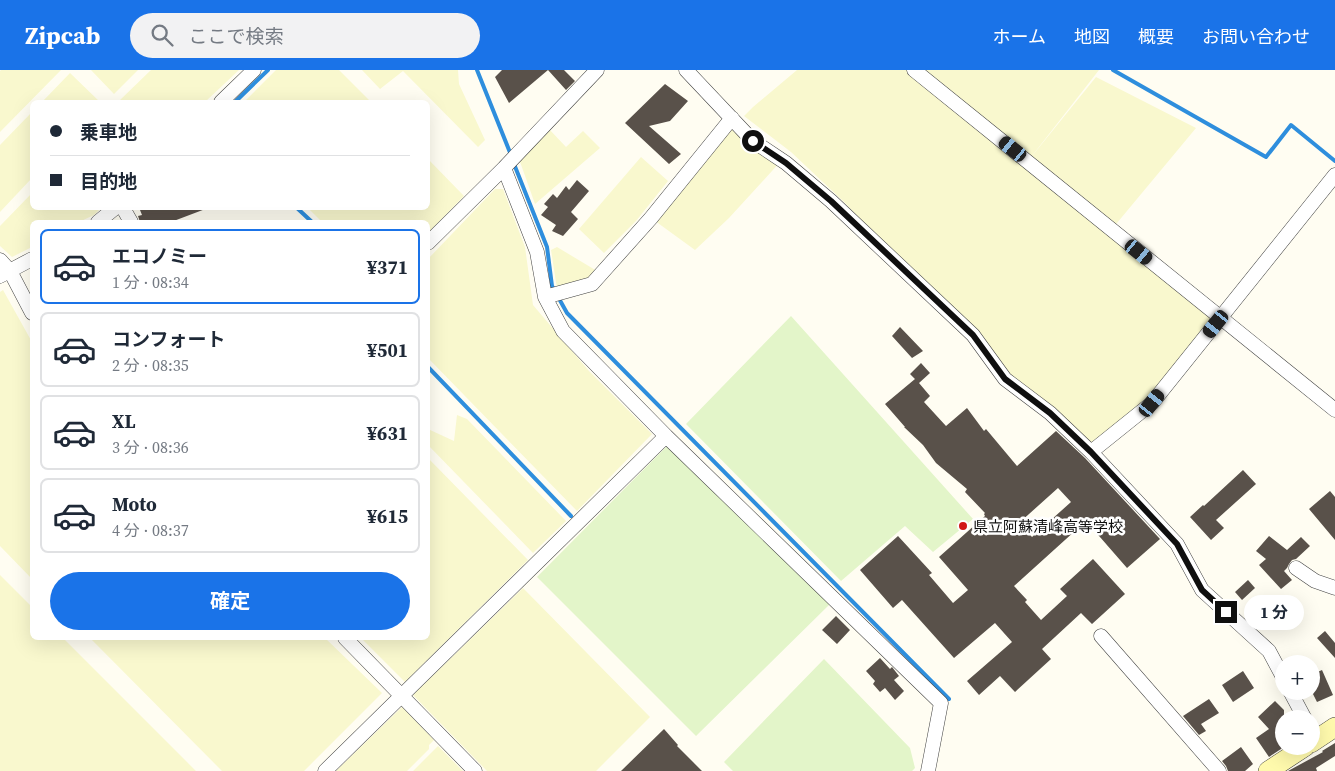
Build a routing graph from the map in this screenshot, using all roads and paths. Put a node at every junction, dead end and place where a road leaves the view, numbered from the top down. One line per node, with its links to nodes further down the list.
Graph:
1 (254, 70): 5 (street)
2 (597, 70): 7 (street)
3 (686, 70): 6 (street)
4 (914, 70): 17 (street)
5 (223, 100)
6 (732, 118): 15 (street); 20 (street)
7 (504, 168): 11 (street); 15 (street)
8 (1335, 175): 17 (street)
9 (113, 210): 10 (street)
10 (100, 220)
11 (430, 241)
12 (0, 260): 14 (street)
13 (30, 260): 14 (street)
14 (5, 274): 16 (street)
15 (545, 297): 19 (street)
16 (30, 310)
17 (1221, 318): 18 (street); 20 (street)
18 (1335, 410)
19 (666, 436): 26 (street); 32 (street)
20 (1091, 452): 25 (street)
21 (1296, 568): 22 (street)
22 (1335, 588)
23 (1102, 636): 33 (street)
24 (347, 640): 26 (street)
25 (1275, 662)
26 (402, 696): 30 (street); 31 (street)
27 (1335, 727): 28 (main road)
28 (1320, 734)
29 (1290, 755): 34 (main road)
30 (325, 771)
31 (475, 771)
32 (928, 771)
33 (1219, 771)
34 (1268, 771)

